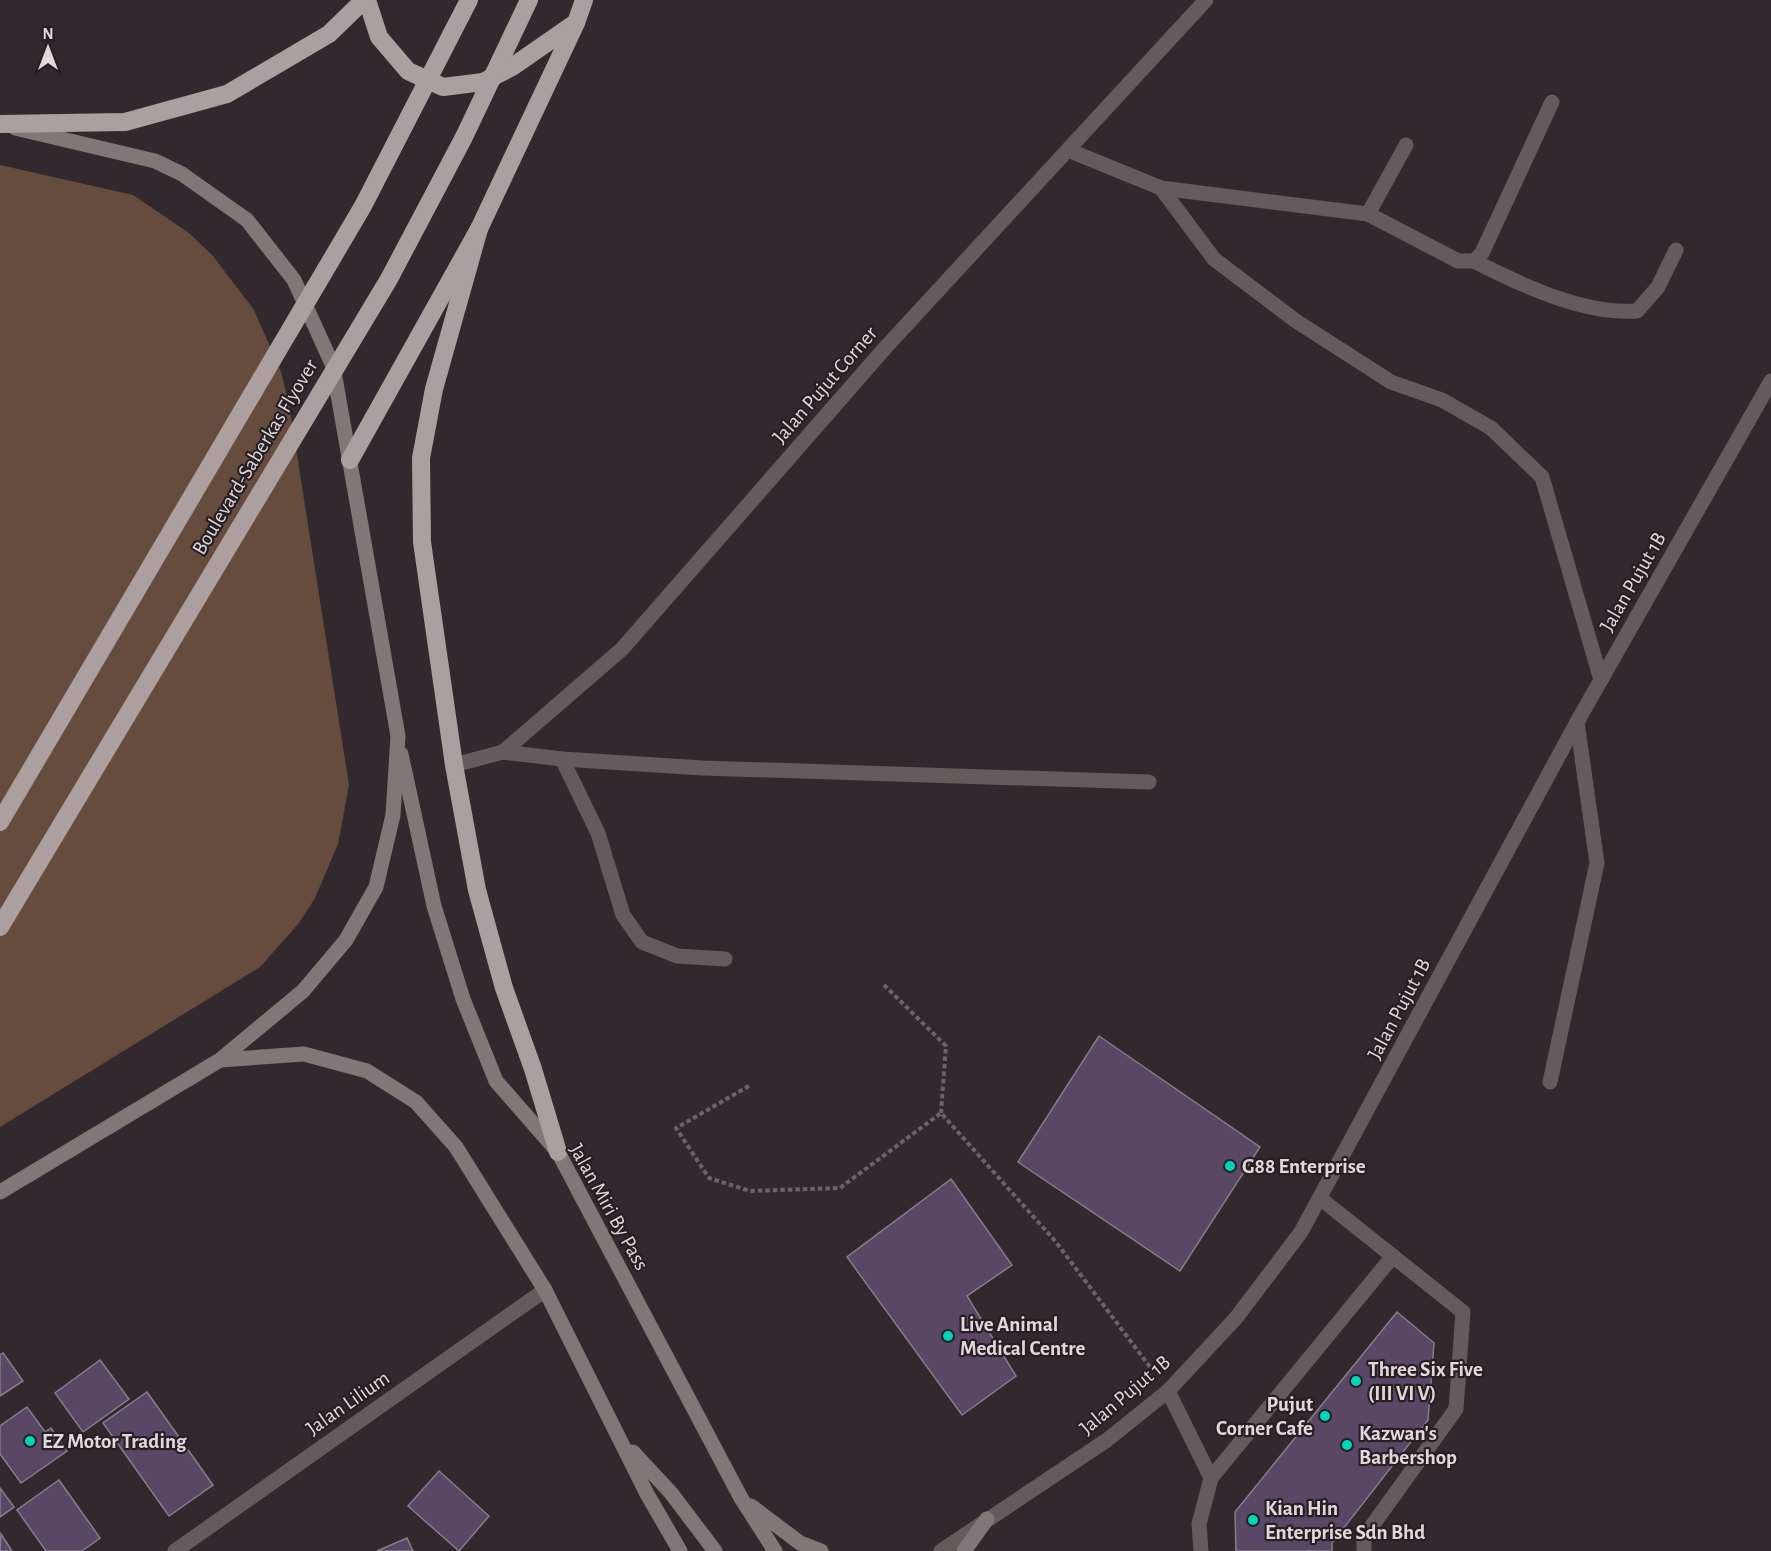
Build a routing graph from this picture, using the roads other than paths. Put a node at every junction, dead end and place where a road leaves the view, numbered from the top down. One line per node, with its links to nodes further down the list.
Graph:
1 (366, 0): 6 (highway); 8 (highway)
2 (469, 0): 25 (highway, Boulevard-Saberkas Flyover, bridge)
3 (529, 0): 26 (highway, Boulevard-Saberkas Flyover, bridge)
4 (584, 0): 6 (highway)
5 (1206, 0): 10 (street, Jalan Pujut Corner)
6 (576, 23): 13 (highway)
7 (1552, 102): 15 (street)
8 (0, 124): 17 (street)
9 (1406, 145): 12 (street)
10 (1068, 150): 11 (street); 21 (street, Jalan Pujut Corner)
11 (1161, 188): 12 (street); 18 (street)
12 (1368, 214): 15 (street)
13 (479, 229): 17 (highway); 23 (highway)
14 (1676, 250): 15 (street)
15 (1474, 261)
16 (1771, 381): 18 (street, Jalan Pujut 1B)
17 (350, 460): 20 (street)
18 (1601, 680): 19 (street, Jalan Pujut 1B)
19 (1577, 722): 29 (street); 32 (street, Jalan Pujut 1B)
20 (398, 736): 28 (street); 30 (street, Jalan Miri By Pass)
21 (503, 752): 22 (street); 23 (street, Jalan Pujut Corner)
22 (562, 759): 24 (street); 27 (street)
23 (454, 765): 30 (highway)
24 (1149, 782)
25 (0, 822)
26 (0, 927)
27 (725, 959)
28 (220, 1060): 31 (street); 34 (street)
29 (1550, 1083)
30 (558, 1152): 38 (street, Jalan Miri By Pass)
31 (0, 1192)
32 (1321, 1199): 33 (street); 35 (street, Jalan Pujut 1B)
33 (1393, 1256): 37 (street); 48 (street)
34 (545, 1290): 36 (street); 40 (street, Jalan Lilium)
35 (1168, 1391): 37 (street); 39 (street, Jalan Pujut 1B)
36 (622, 1439): 41 (street); 42 (street)
37 (1211, 1478): 47 (street)
38 (741, 1498): 43 (street, Jalan Miri By Pass); 44 (street)
39 (987, 1519): 45 (street, Jalan Pujut 1B); 46 (street)
40 (185, 1548)
41 (680, 1551)
42 (716, 1551)
43 (775, 1551)
44 (821, 1551)
45 (941, 1551)
46 (964, 1551)
47 (1201, 1551)
48 (1364, 1551)

